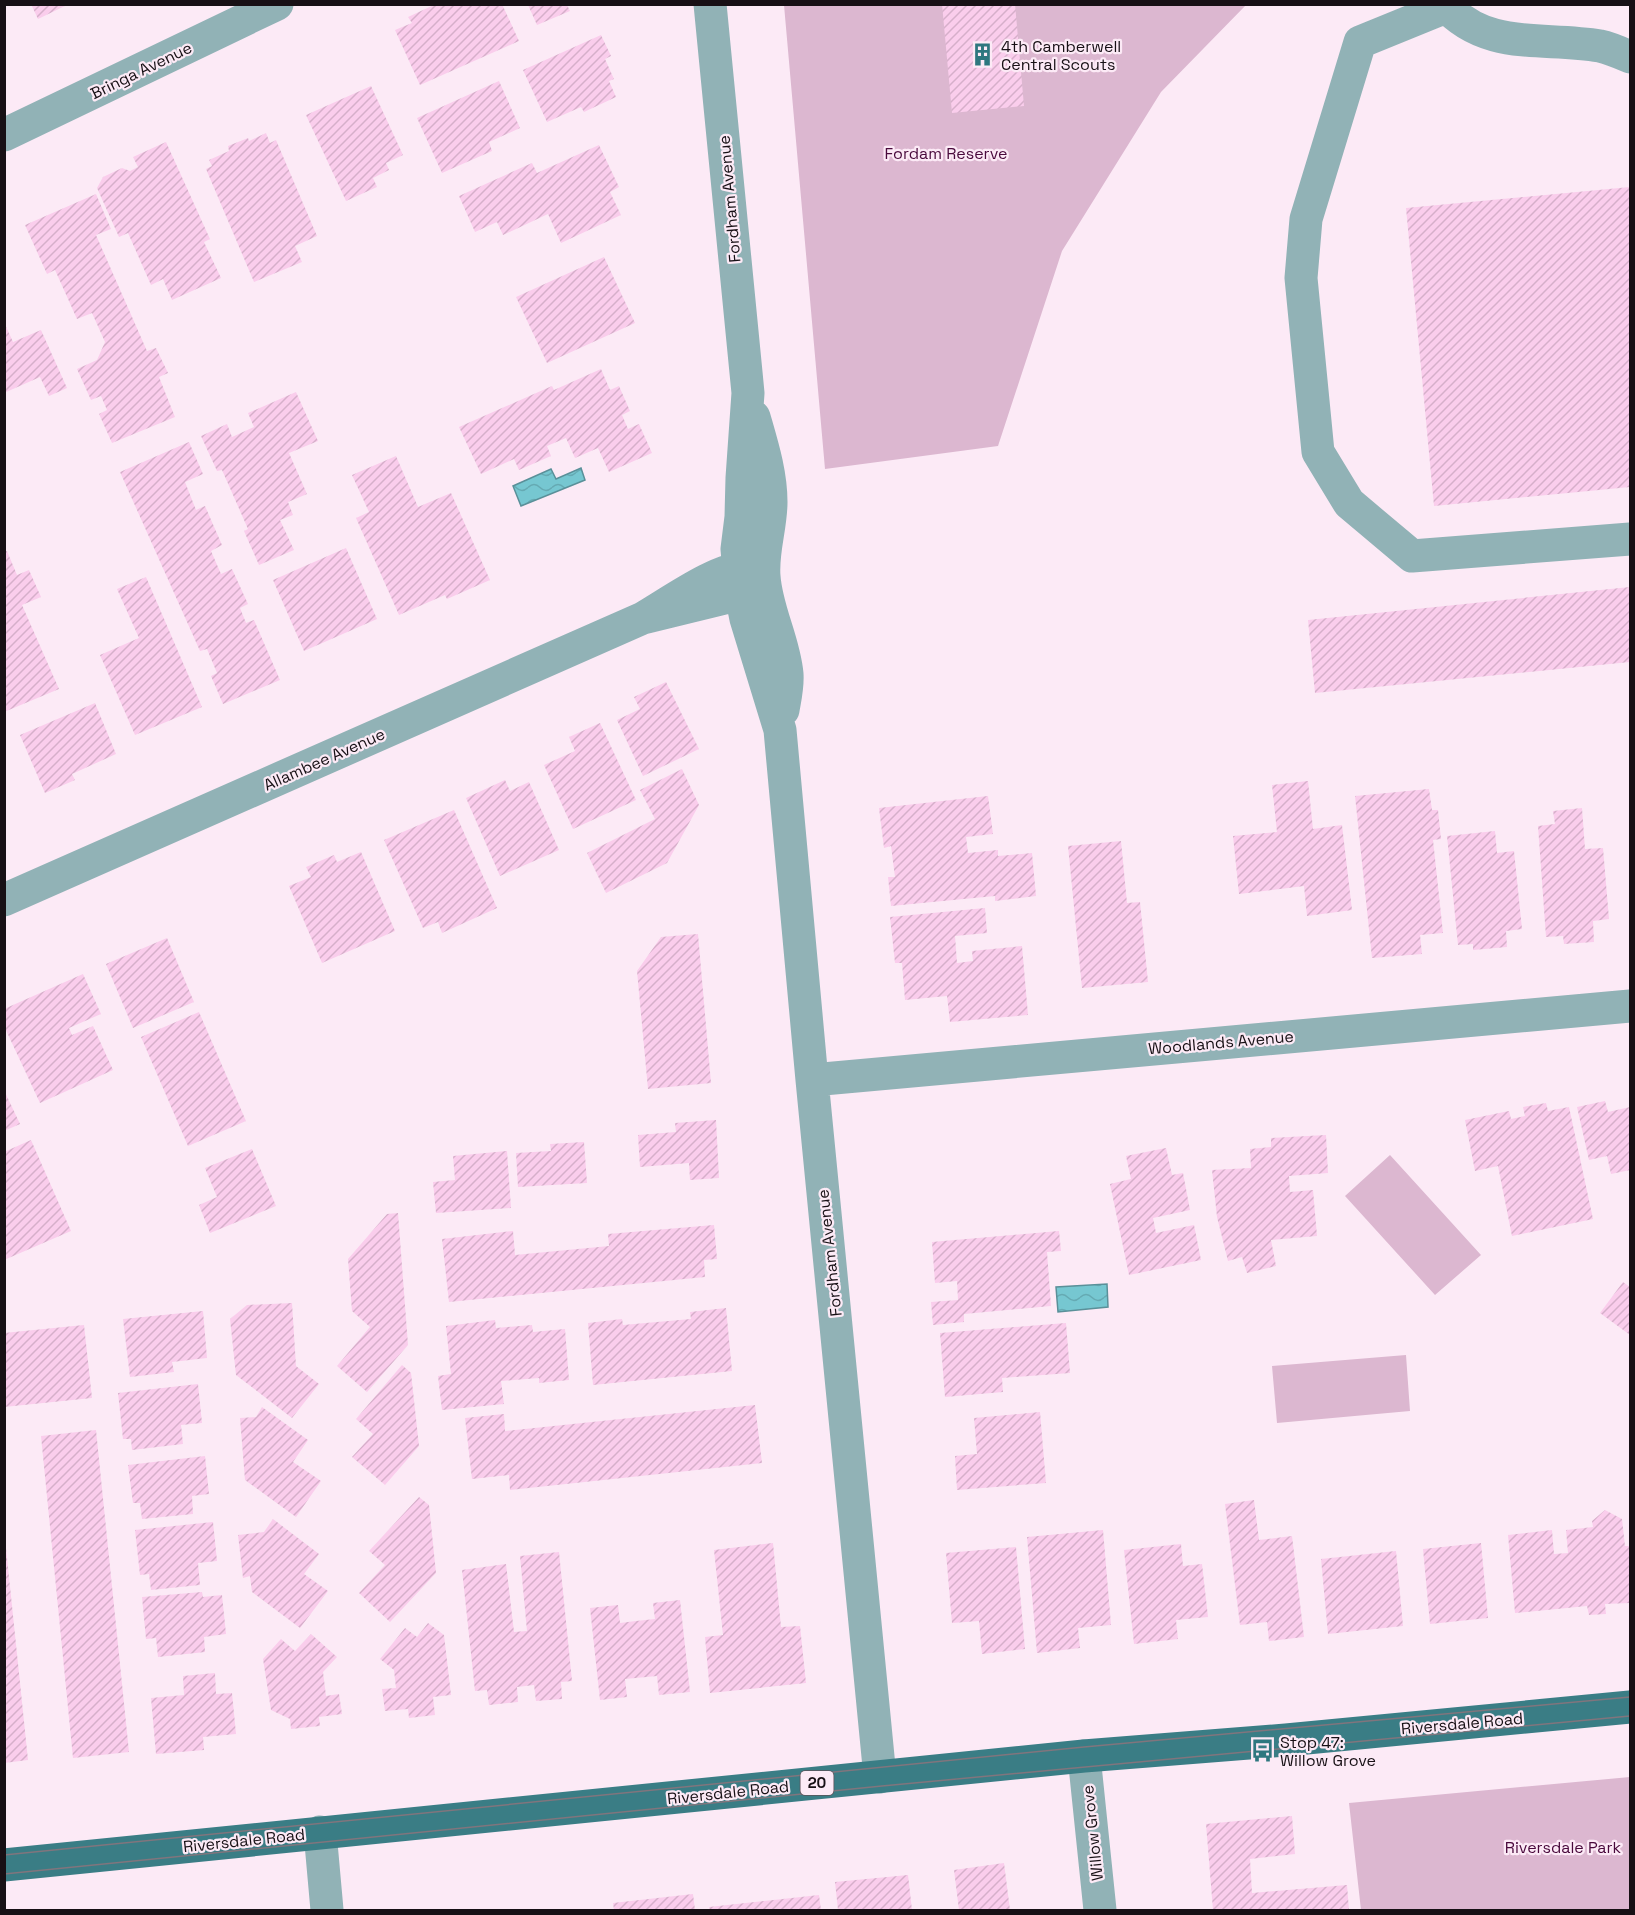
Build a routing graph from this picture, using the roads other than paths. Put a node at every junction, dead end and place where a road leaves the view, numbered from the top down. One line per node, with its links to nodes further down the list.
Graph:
1 (277, 4): 5 (street, Bringa Avenue)
2 (710, 4): 7 (street, Fordham Avenue)
3 (1445, 6): 4 (street); 6 (street)
4 (1630, 57)
5 (4, 135)
6 (1630, 539)
7 (748, 579): 8 (street, Allambee Avenue); 10 (street, Fordham Avenue)
8 (4, 900)
9 (1630, 1006): 10 (street, Woodlands Avenue)
10 (812, 1080): 13 (street, Fordham Avenue)
11 (1630, 1707): 12 (main road, Riversdale Road / 20)
12 (1084, 1756): 13 (main road, Riversdale Road / 20); 17 (street, Willow Grove)
13 (880, 1777): 14 (main road, Riversdale Road / 20)
14 (320, 1832): 15 (main road, Riversdale Road / 20); 16 (street)
15 (4, 1864)
16 (327, 1911)
17 (1100, 1911)

